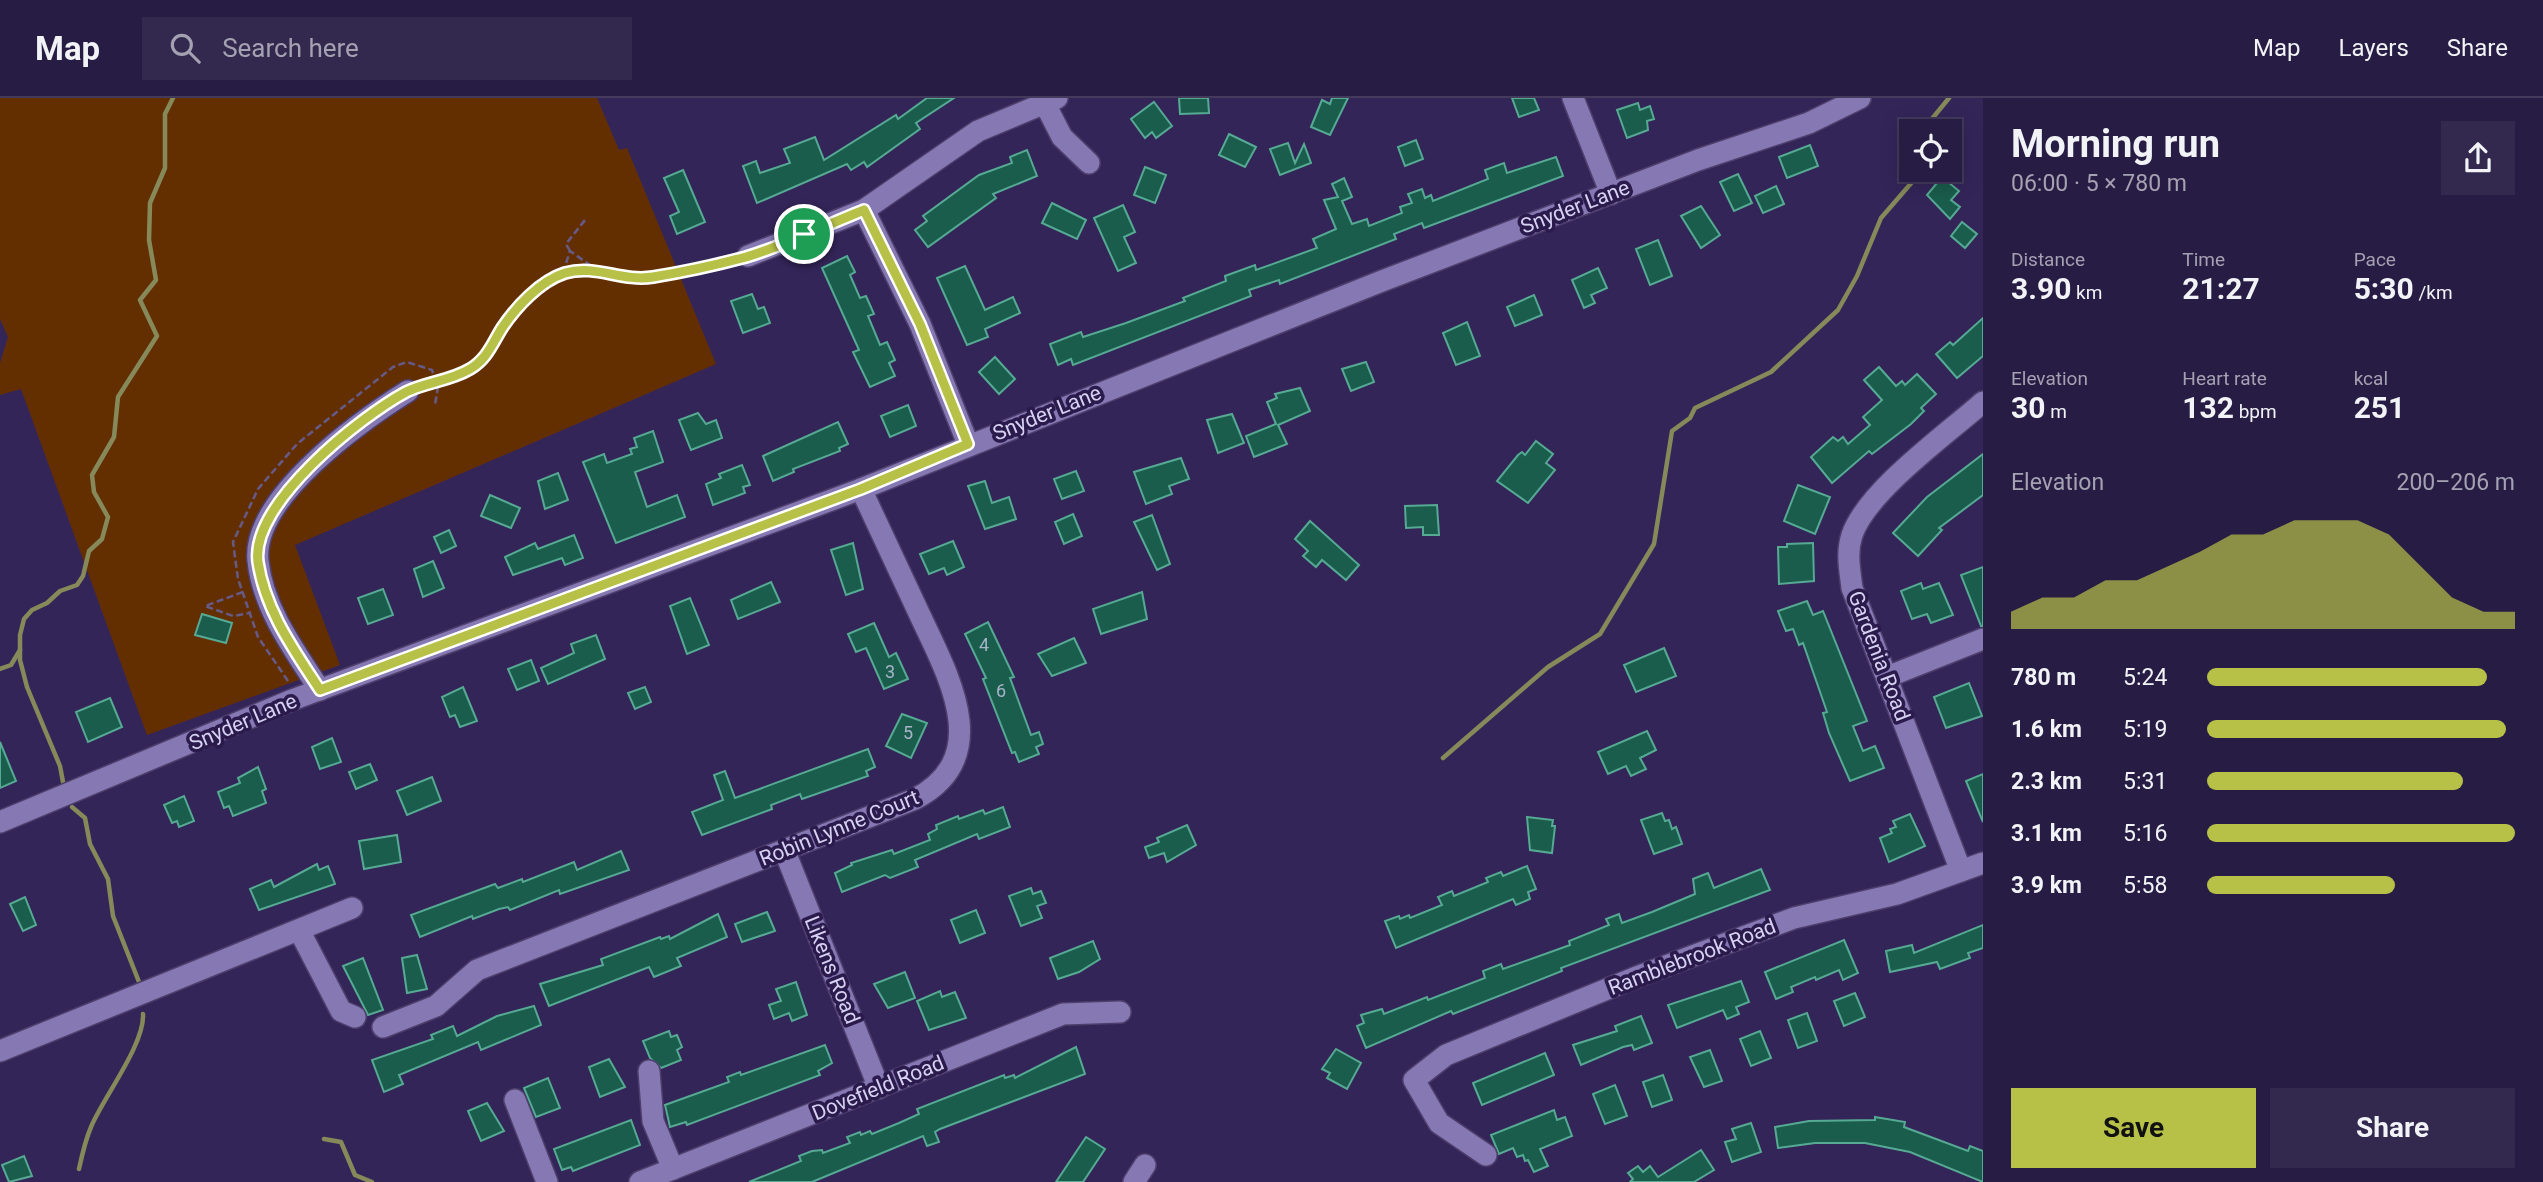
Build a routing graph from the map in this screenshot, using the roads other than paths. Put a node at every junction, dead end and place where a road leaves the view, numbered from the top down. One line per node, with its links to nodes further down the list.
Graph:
1 (1573, 98): 5 (street)
2 (1860, 98): 5 (street, Snyder Lane)
3 (1048, 100): 4 (street); 6 (street)
4 (1089, 163)
5 (1611, 194): 10 (street, Snyder Lane)
6 (864, 210): 7 (street); 10 (street)
7 (748, 256)
8 (408, 391): 14 (street)
9 (1983, 402): 13 (street, Gardenia Road)
10 (968, 444): 11 (street, Snyder Lane)
11 (861, 489): 14 (street, Snyder Lane); 16 (street, Robin Lynne Court)
12 (1983, 639): 13 (street)
13 (1887, 677): 18 (street, Gardenia Road)
14 (320, 690): 15 (street, Snyder Lane)
15 (0, 822)
16 (785, 852): 23 (street, Robin Lynne Court); 26 (street, Likens Road)
17 (1983, 863): 18 (street, Ramblebrook Road)
18 (1961, 872): 28 (street, Ramblebrook Road)
19 (352, 908): 20 (street)
20 (299, 930): 22 (street); 24 (street)
21 (1120, 1012): 26 (street, Dovefield Road)
22 (355, 1017)
23 (383, 1027)
24 (0, 1051)
25 (649, 1071): 29 (street)
26 (879, 1088): 29 (street, Dovefield Road)
27 (515, 1100): 30 (street)
28 (1486, 1155)
29 (673, 1169): 31 (street, Dovefield Road)
30 (547, 1182)
31 (640, 1182)

